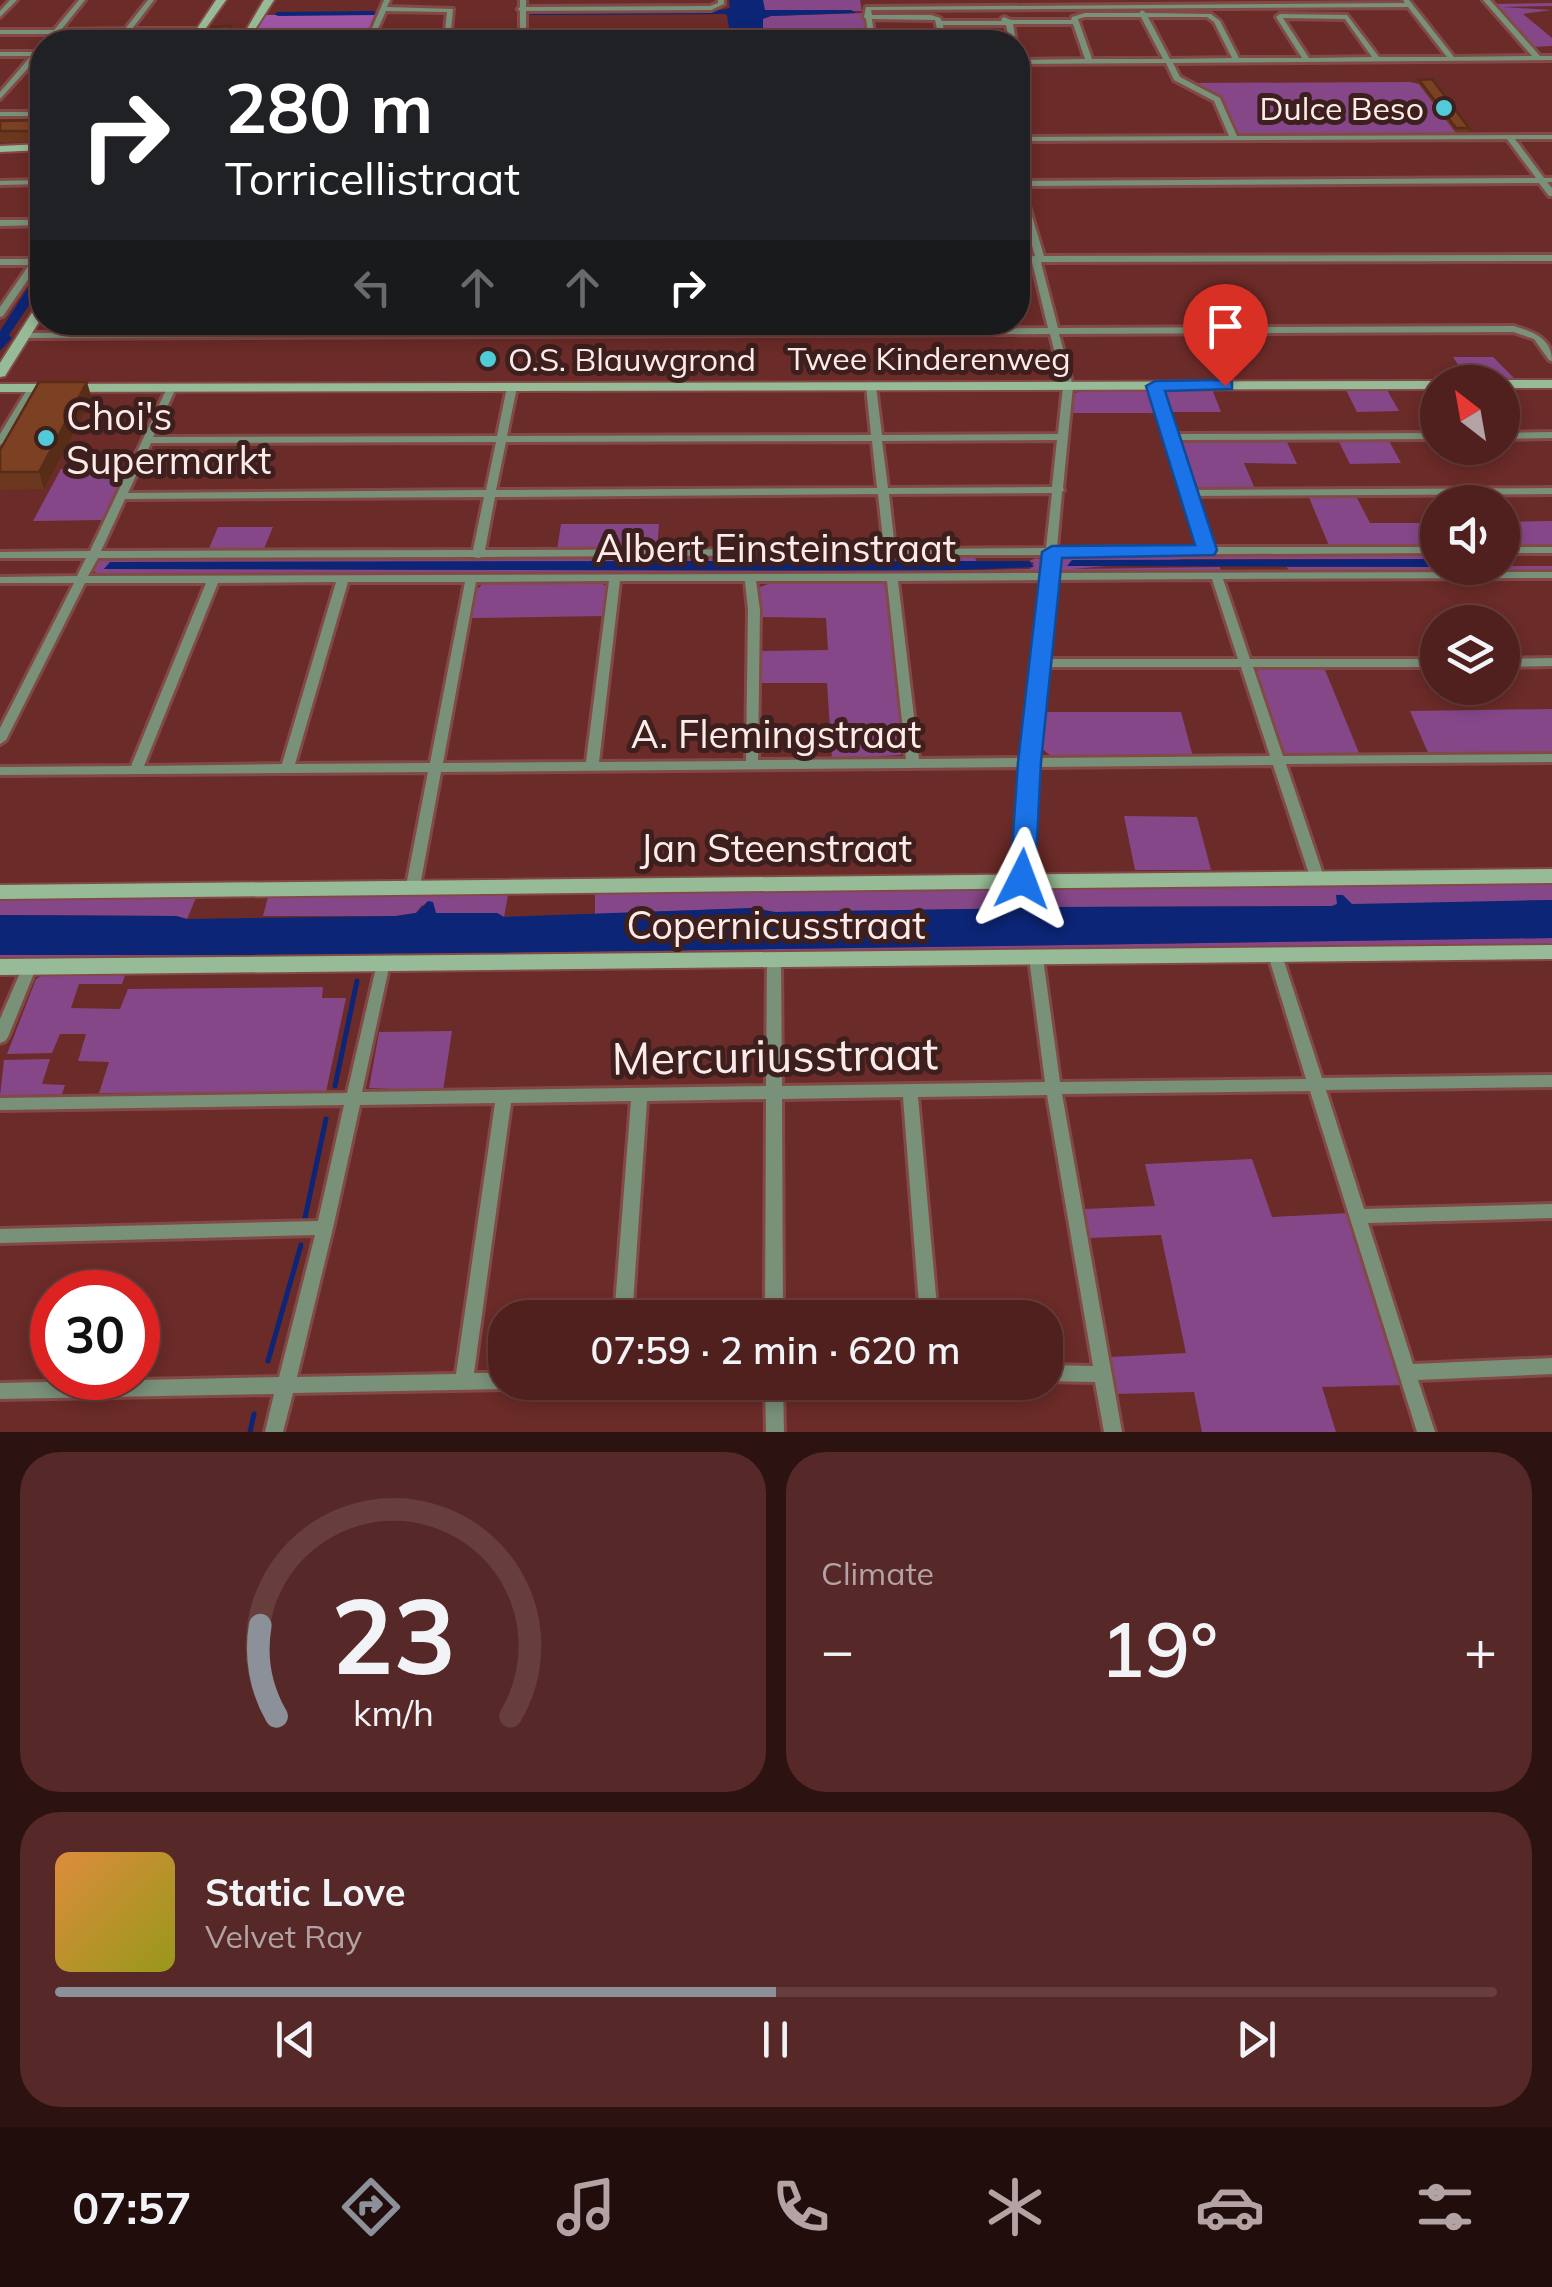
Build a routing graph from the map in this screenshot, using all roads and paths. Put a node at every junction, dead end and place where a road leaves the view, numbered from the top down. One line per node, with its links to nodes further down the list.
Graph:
1 (14, 0): 22 (street)
2 (82, 0): 28 (street)
3 (151, 0): 29 (street)
4 (220, 0): 30 (street)
5 (269, 0): 31 (street)
6 (387, 0): 21 (street)
7 (1486, 0): 41 (street)
8 (1408, 2): 15 (street); 45 (street)
9 (719, 3): 18 (street)
10 (1000, 3): 11 (street); 19 (street)
11 (1066, 3): 12 (street)
12 (1138, 3): 13 (street); 23 (street)
13 (1212, 3): 14 (street)
14 (1271, 3): 15 (street)
15 (1336, 3)
16 (522, 4): 17 (street); 34 (street)
17 (589, 4): 18 (street)
18 (655, 4)
19 (934, 4): 20 (street)
20 (867, 8): 27 (street)
21 (383, 9): 32 (street); 33 (street)
22 (0, 15)
23 (1144, 15): 25 (street); 43 (street); 46 (street)
24 (997, 16): 26 (street)
25 (1076, 19): 26 (street); 50 (street)
26 (1009, 22): 27 (street); 36 (street)
27 (939, 23): 35 (street)
28 (58, 30)
29 (128, 30)
30 (202, 30)
31 (250, 30)
32 (373, 30)
33 (448, 30)
34 (523, 30)
35 (941, 30)
36 (1011, 30)
37 (0, 32): 38 (street)
38 (30, 32)
39 (30, 50): 40 (street)
40 (0, 54)
41 (1538, 58): 42 (street); 45 (street)
42 (1552, 58)
43 (1238, 60): 46 (street); 47 (street)
44 (1377, 60): 45 (street); 47 (street); 47 (street)
45 (1454, 60)
46 (1167, 61): 50 (street); 56 (street)
47 (1308, 61)
48 (30, 62): 51 (street)
49 (1030, 62): 50 (street)
50 (1089, 62)
51 (0, 98)
52 (0, 114): 53 (street)
53 (30, 114)
54 (1510, 137): 55 (street); 56 (street); 60 (street)
55 (1552, 137)
56 (1234, 138): 57 (street)
57 (1030, 140)
58 (30, 148): 59 (street)
59 (0, 149)
60 (1541, 180): 61 (street); 63 (street); 67 (street)
61 (1552, 180)
62 (30, 182): 64 (street)
63 (1268, 182): 65 (street); 66 (street)
64 (0, 183)
65 (1030, 184)
66 (1265, 194)
67 (1552, 194)
68 (0, 223): 69 (street)
69 (30, 223)
70 (1030, 225): 75 (street)
71 (1304, 246): 72 (street)
72 (1303, 258): 73 (street); 75 (street)
73 (1552, 258)
74 (1030, 259): 75 (street)
75 (1040, 259): 83 (street)
76 (0, 262): 77 (street)
77 (30, 262)
78 (30, 269): 79 (street)
79 (6, 298): 80 (street)
80 (0, 314)
81 (30, 327): 84 (street)
82 (1030, 331): 83 (street)
83 (1056, 331): 86 (street); 93 (street)
84 (25, 335): 85 (street); 87 (street)
85 (30, 335)
86 (1552, 358)
87 (0, 373)
88 (1420, 384): 94 (street, Twee Kinderenweg)
89 (1520, 384): 90 (street)
90 (1552, 384)
91 (512, 386): 92 (street, Twee Kinderenweg); 97 (street, Twee Kinderenweg); 102 (street)
92 (871, 386): 93 (street, Twee Kinderenweg); 103 (street)
93 (1068, 386): 94 (street, Twee Kinderenweg); 101 (street)
94 (1155, 386): 104 (street)
95 (0, 388): 96 (street, Twee Kinderenweg)
96 (33, 388): 97 (street, Twee Kinderenweg); 106 (street)
97 (171, 388): 105 (street)
98 (1552, 435): 100 (street)
99 (1420, 436): 104 (street)
100 (1520, 436)
101 (1062, 437): 103 (street); 107 (street)
102 (502, 438): 103 (street); 105 (street); 110 (street)
103 (878, 438): 111 (street)
104 (1170, 438): 109 (street)
105 (148, 440): 112 (street)
106 (0, 442)
107 (1059, 490): 111 (street); 117 (street)
108 (1552, 491): 109 (street)
109 (1188, 493): 113 (street)
110 (489, 494): 111 (street); 112 (street); 121 (street)
111 (884, 494): 118 (street)
112 (121, 496): 120 (street)
113 (1207, 550): 114 (street); 117 (street)
114 (1420, 550)
115 (1520, 550): 116 (street)
116 (1552, 550)
117 (1052, 552): 118 (street); 124 (street)
118 (890, 553): 121 (street)
119 (0, 554): 120 (street)
120 (94, 554): 121 (street); 131 (street)
121 (478, 554)
122 (1216, 575): 123 (street, Albert Einsteinstraat); 124 (street, Albert Einsteinstraat); 134 (street)
123 (1552, 575)
124 (1051, 576): 127 (street, Albert Einsteinstraat); 133 (street)
125 (616, 578): 126 (street, Albert Einsteinstraat); 129 (street, Albert Einsteinstraat); 145 (street)
126 (750, 578): 127 (street, Albert Einsteinstraat); 143 (street)
127 (892, 578): 142 (street)
128 (343, 579): 129 (street, Albert Einsteinstraat); 132 (street, Albert Einsteinstraat); 147 (street)
129 (471, 579): 144 (street)
130 (0, 580): 131 (street, Albert Einsteinstraat)
131 (81, 580): 132 (street, Albert Einsteinstraat); 138 (street)
132 (213, 580): 146 (street)
133 (1041, 662): 134 (street); 141 (street)
134 (1244, 662): 136 (street); 140 (street)
135 (1552, 662): 137 (street)
136 (1420, 663)
137 (1520, 663)
138 (0, 740)
139 (1552, 758): 140 (street, A. Flemingstraat)
140 (1279, 760): 141 (street, A. Flemingstraat); 149 (street)
141 (1030, 762): 142 (street, A. Flemingstraat); 151 (street)
142 (913, 763): 143 (street, A. Flemingstraat)
143 (752, 765): 145 (street, A. Flemingstraat)
144 (433, 766): 145 (street, A. Flemingstraat); 147 (street, A. Flemingstraat); 152 (street)
145 (592, 766)
146 (137, 768): 147 (street, A. Flemingstraat); 148 (street, A. Flemingstraat)
147 (287, 768)
148 (0, 771)
149 (1318, 876): 150 (street, Jan Steenstraat); 151 (street, Jan Steenstraat)
150 (1552, 876)
151 (1022, 879): 152 (street, Jan Steenstraat)
152 (413, 886): 153 (street, Jan Steenstraat)
153 (0, 892)
154 (1552, 952): 155 (street, Copernicusstraat)
155 (1274, 955): 156 (street, Copernicusstraat); 163 (street)
156 (1036, 958): 157 (street, Copernicusstraat); 164 (street)
157 (774, 960): 158 (street, Copernicusstraat); 166 (street)
158 (383, 963): 159 (street, Copernicusstraat); 169 (street)
159 (30, 966): 160 (street, Copernicusstraat); 161 (street)
160 (0, 967)
161 (0, 1036)
162 (1552, 1081): 163 (street, Mercuriusstraat)
163 (1316, 1085): 164 (street, Mercuriusstraat); 172 (street)
164 (1053, 1086): 165 (street, Mercuriusstraat); 181 (street)
165 (910, 1089): 166 (street, Mercuriusstraat); 177 (street)
166 (774, 1092): 167 (street, Mercuriusstraat); 176 (street)
167 (638, 1097): 168 (street, Mercuriusstraat); 175 (street)
168 (504, 1098): 169 (street, Mercuriusstraat); 182 (street)
169 (352, 1100): 170 (street, Mercuriusstraat); 173 (street)
170 (0, 1104)
171 (1552, 1211): 172 (street)
172 (1358, 1216): 179 (street)
173 (325, 1228): 174 (street); 184 (street)
174 (0, 1236)
175 (623, 1300)
176 (774, 1300)
177 (927, 1300)
178 (1552, 1366): 179 (street)
179 (1406, 1372): 190 (street)
180 (1063, 1373): 181 (street)
181 (1102, 1374): 189 (street)
182 (464, 1382): 183 (street); 184 (street)
183 (488, 1382)
184 (284, 1386): 185 (street); 187 (street)
185 (0, 1391)
186 (774, 1400): 188 (street)
187 (274, 1432)
188 (775, 1432)
189 (1113, 1432)
190 (1426, 1432)

